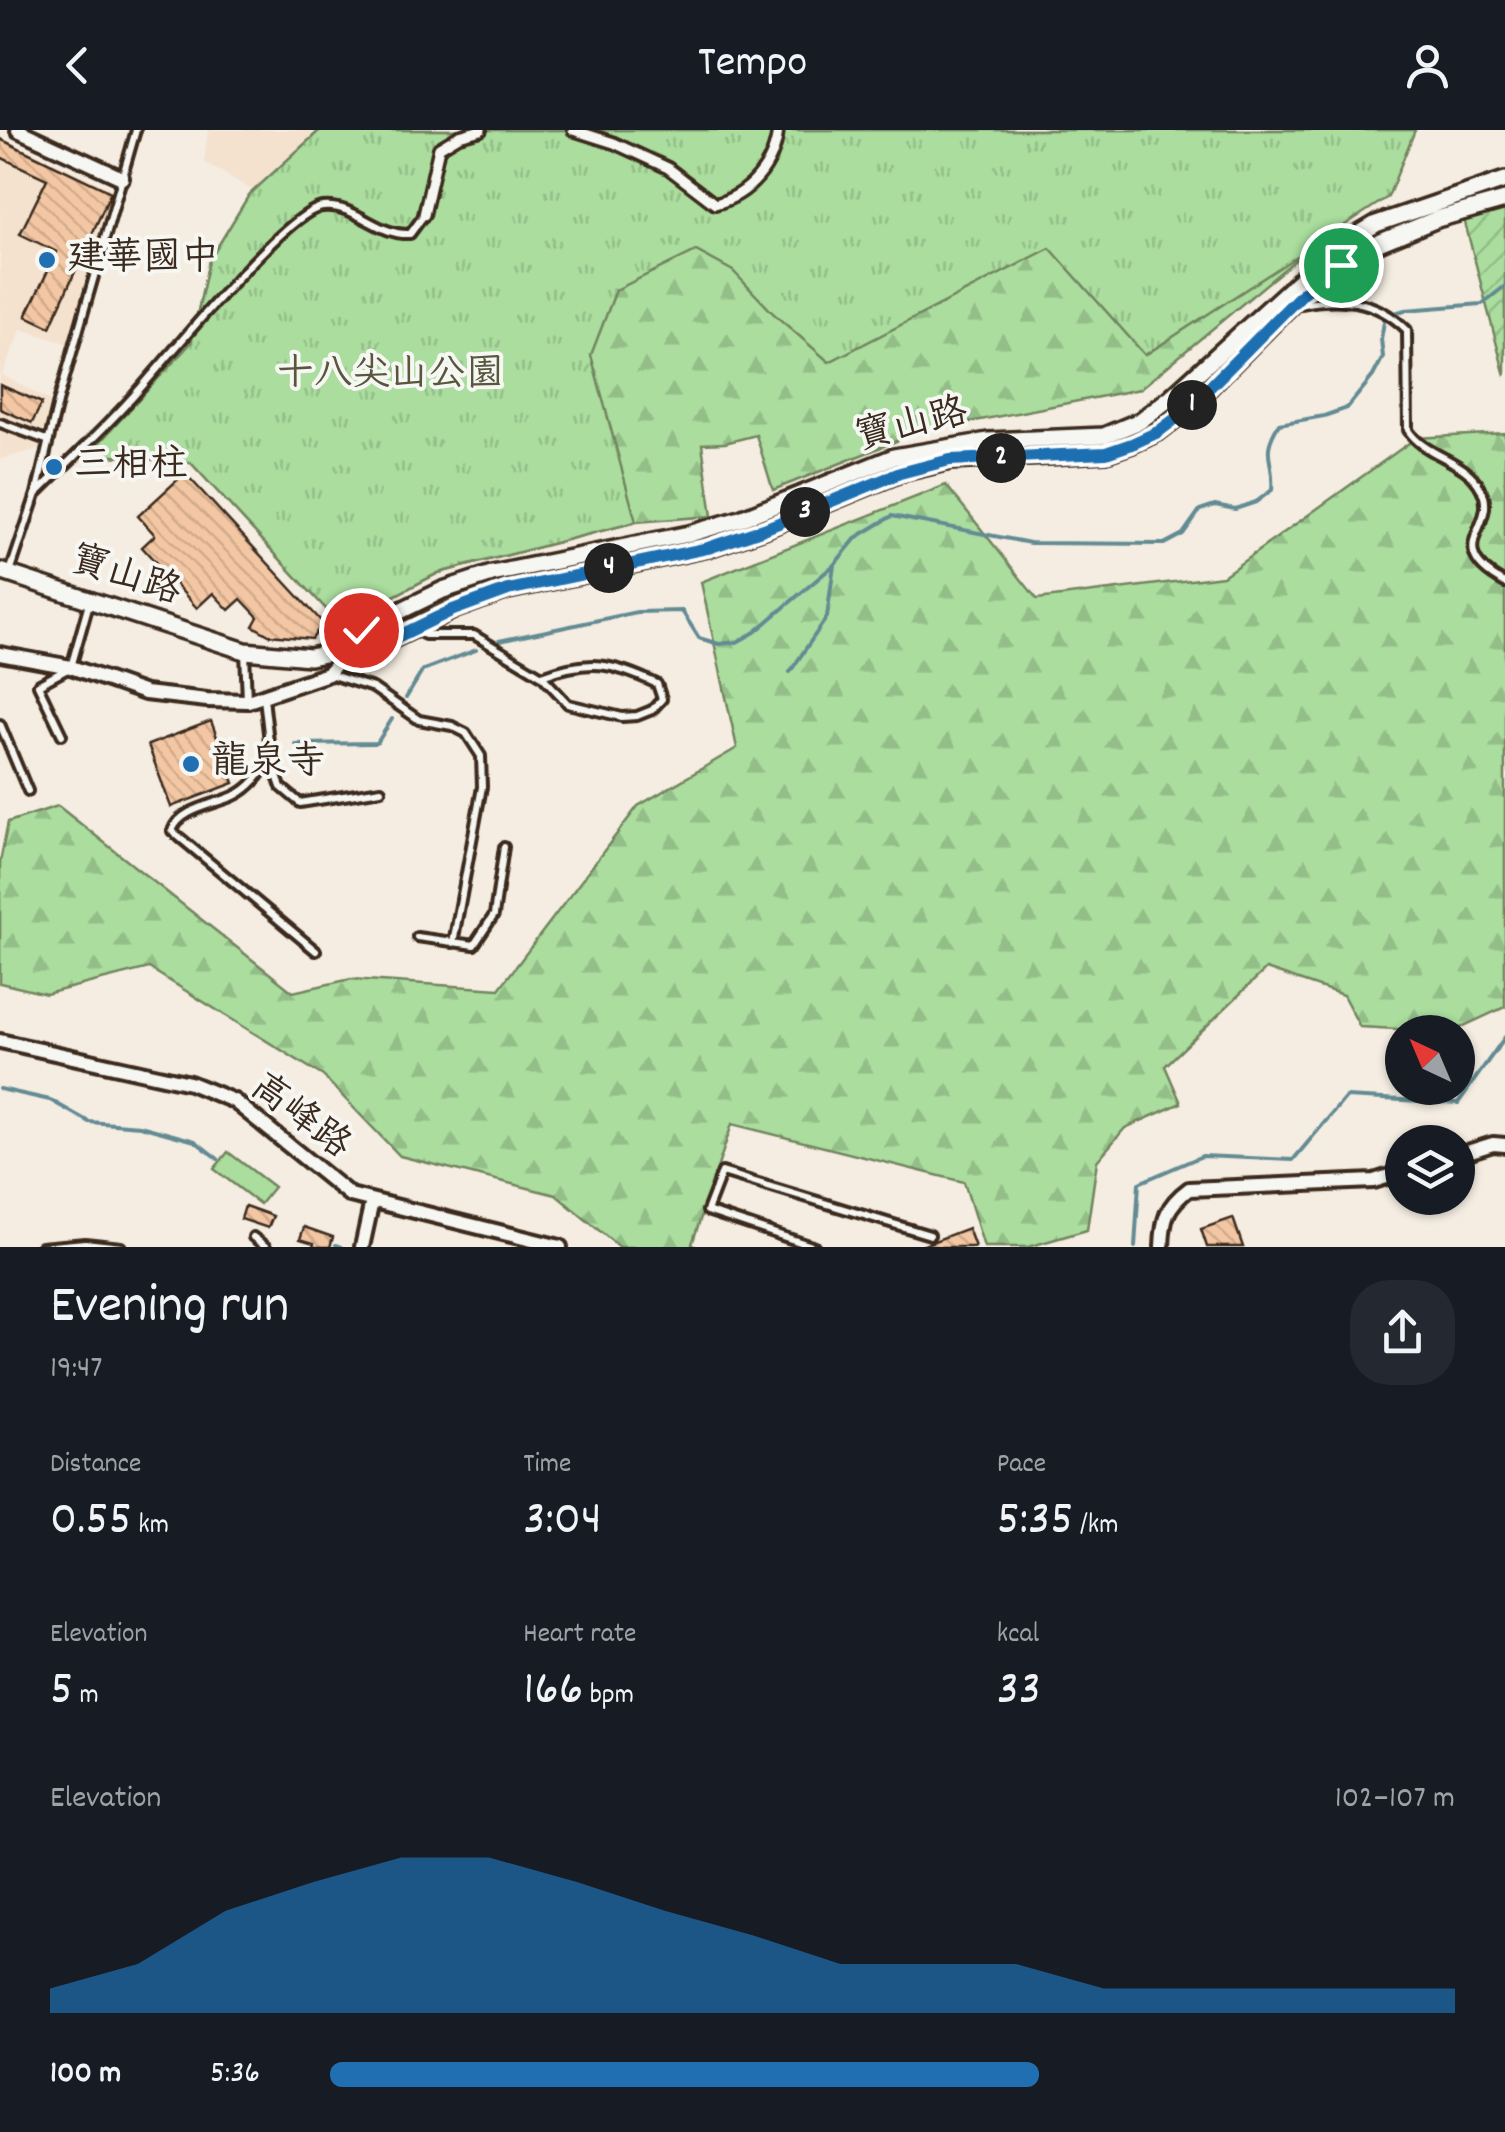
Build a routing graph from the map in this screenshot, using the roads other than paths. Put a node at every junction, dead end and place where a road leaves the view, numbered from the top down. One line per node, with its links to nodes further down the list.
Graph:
1 (18, 130): 6 (street)
2 (136, 130): 6 (lane)
3 (482, 130): 9 (street)
4 (573, 130): 5 (street)
5 (778, 130)
6 (122, 178): 12 (lane)
7 (1505, 180): 18 (street, 寶山路)
8 (1505, 200): 10 (street, 寶山路)
9 (424, 215): 13 (lane)
10 (1290, 306): 15 (lane); 17 (street, 寶山路)
11 (0, 423): 12 (lane)
12 (49, 442): 13 (lane)
13 (36, 494): 14 (lane)
14 (5, 572): 16 (street, 寶山路)
15 (1505, 583)
16 (90, 600): 19 (street, 寶山路); 21 (lane)
17 (414, 629): 18 (street, 寶山路); 23 (lane)
18 (348, 649): 19 (street, 寶山路); 22 (street)
19 (245, 651): 25 (lane)
20 (0, 654): 21 (street)
21 (71, 667): 25 (street); 27 (lane)
22 (328, 674): 24 (street); 33 (lane)
23 (542, 676): 23 (lane)
24 (264, 698): 25 (street); 28 (lane)
25 (248, 701)
26 (0, 724): 29 (lane)
27 (62, 735)
28 (270, 758): 30 (lane); 34 (lane)
29 (28, 790)
30 (382, 790)
31 (504, 846): 33 (lane)
32 (417, 937): 33 (lane)
33 (453, 943)
34 (316, 951)
35 (0, 1040): 39 (street, 高峰路)
36 (1505, 1145): 37 (street)
37 (1475, 1150)
38 (1385, 1177): 48 (street)
39 (372, 1200): 45 (street); 46 (street, 高峰路)
40 (930, 1235): 47 (lane)
41 (253, 1237): 44 (lane)
42 (41, 1247): 43 (lane)
43 (122, 1247)
44 (266, 1247)
45 (362, 1247)
46 (560, 1247)
47 (814, 1247)
48 (1162, 1247)

